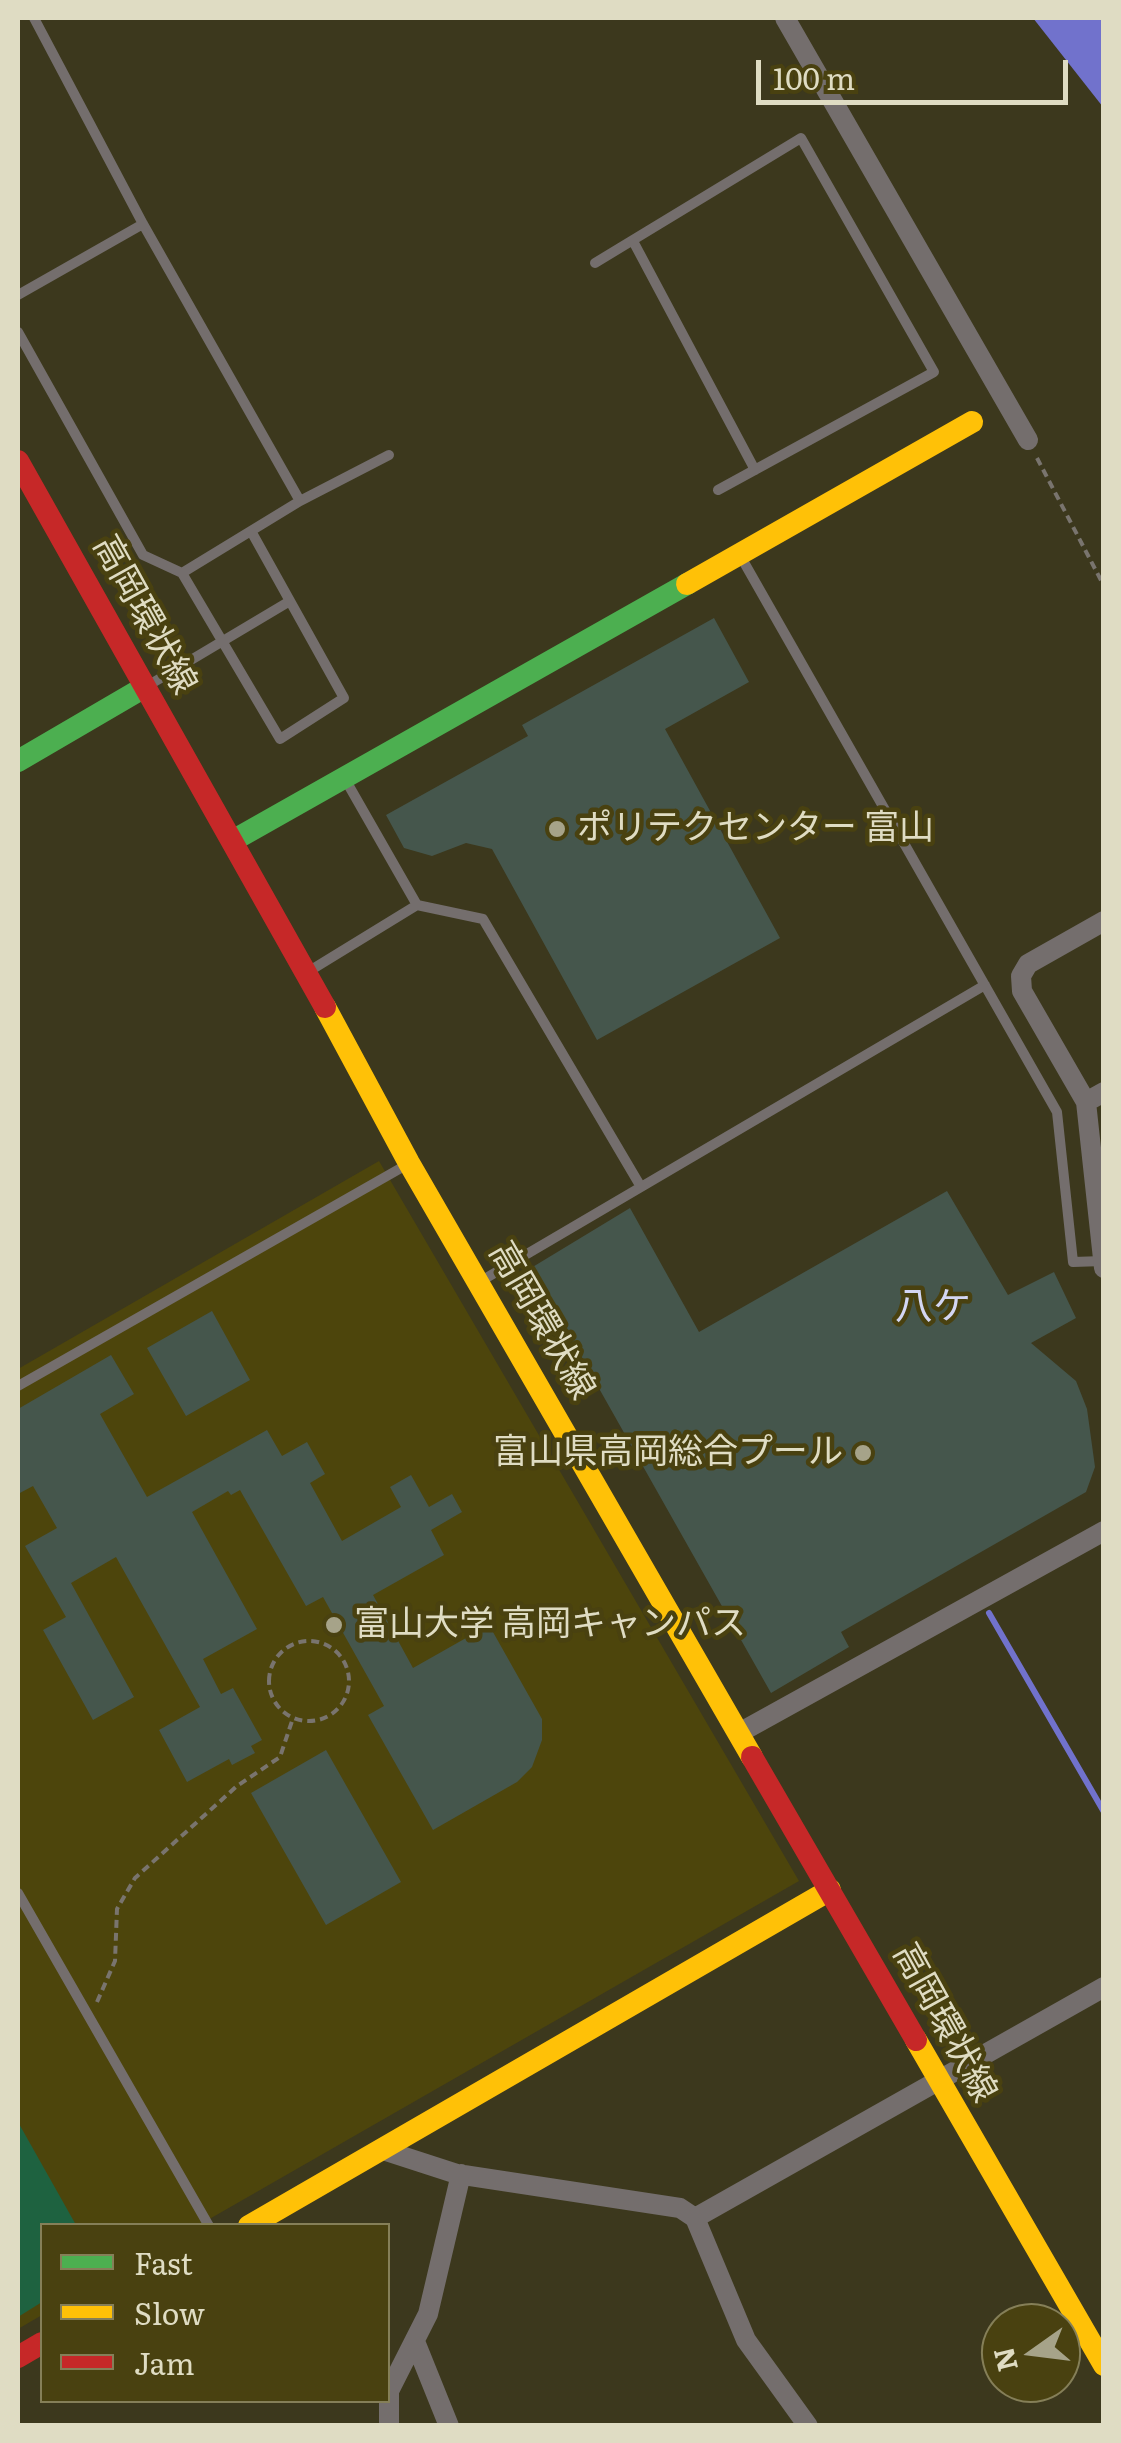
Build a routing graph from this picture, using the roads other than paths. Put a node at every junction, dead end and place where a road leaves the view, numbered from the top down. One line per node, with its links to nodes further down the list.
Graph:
1 (34, 18): 3 (lane)
2 (785, 18): 9 (street)
3 (144, 224): 6 (lane); 14 (lane)
4 (633, 240): 5 (lane); 12 (lane); 12 (lane)
5 (595, 264)
6 (18, 295)
7 (18, 332): 17 (lane)
8 (972, 422): 16 (main road)
9 (1028, 440)
10 (390, 456): 14 (lane)
11 (18, 461): 20 (main road, 高岡環状線)
12 (755, 470): 13 (lane)
13 (718, 490)
14 (300, 501): 15 (lane)
15 (250, 531): 17 (lane); 18 (lane)
16 (738, 552): 22 (main road); 27 (lane)
17 (182, 573): 19 (lane)
18 (290, 601): 19 (lane); 19 (lane)
19 (222, 641): 20 (lane)
20 (144, 688): 21 (main road); 23 (main road, 高岡環状線)
21 (18, 762)
22 (344, 778): 23 (main road); 24 (lane)
23 (234, 840): 26 (main road, 高岡環状線)
24 (417, 905): 26 (lane); 30 (lane)
25 (1104, 922): 28 (street)
26 (306, 973): 29 (main road, 高岡環状線)
27 (984, 985): 30 (lane); 32 (lane)
28 (1094, 1097): 31 (street)
29 (409, 1163): 33 (main road, 高岡環状線); 34 (lane)
30 (641, 1187): 33 (lane)
31 (1099, 1193): 32 (street)
32 (1103, 1265)
33 (478, 1283): 36 (main road, 高岡環状線)
34 (18, 1386)
35 (1104, 1531): 36 (street)
36 (739, 1732): 37 (main road, 高岡環状線)
37 (830, 1890): 40 (main road, 高岡環状線); 41 (main road)
38 (18, 1892): 44 (lane)
39 (1104, 1987): 40 (street)
40 (936, 2082): 43 (street); 49 (main road, 高岡環状線)
41 (382, 2150): 42 (street); 45 (main road)
42 (461, 2174): 43 (street); 47 (street)
43 (695, 2218): 52 (street)
44 (207, 2223)
45 (254, 2223)
46 (40, 2344): 48 (main road)
47 (416, 2344): 50 (street); 51 (street)
48 (18, 2357)
49 (1104, 2366)
50 (390, 2389)
51 (449, 2426)
52 (808, 2426)

